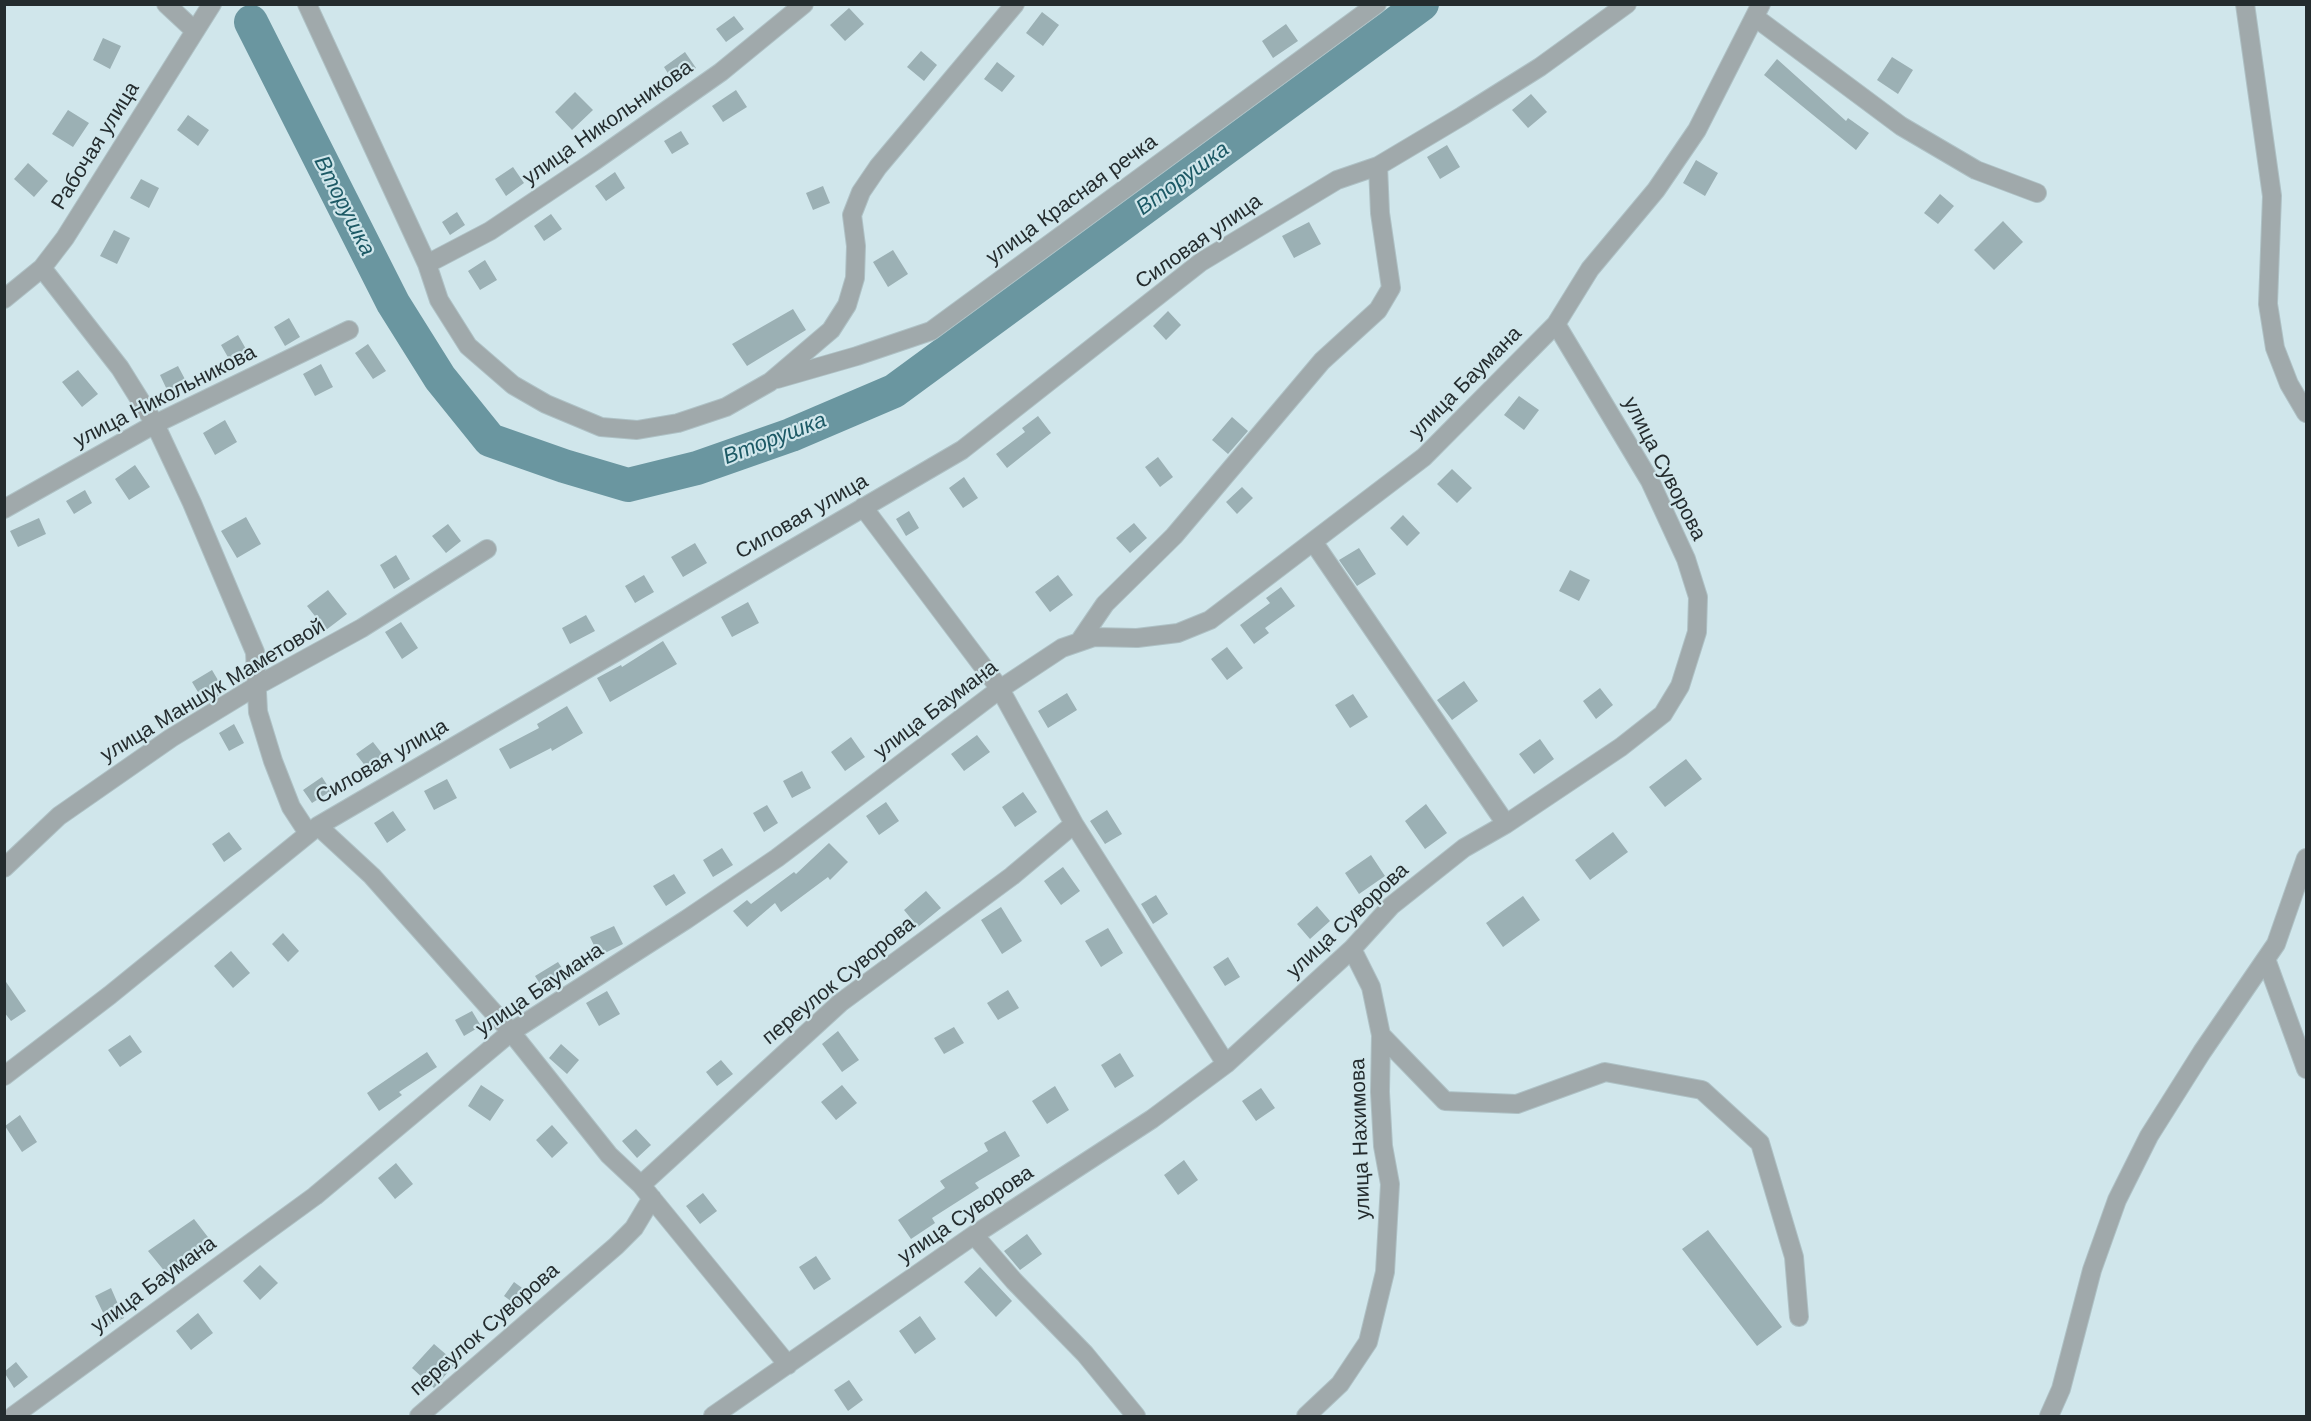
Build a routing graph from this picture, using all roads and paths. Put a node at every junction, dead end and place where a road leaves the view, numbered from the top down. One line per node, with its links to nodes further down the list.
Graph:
1 (166, 4): 10 (street)
2 (212, 4): 10 (street, Рабочая улица)
3 (307, 4): 13 (street)
4 (804, 4): 13 (street, улица Никольникова)
5 (1015, 4): 18 (street)
6 (1377, 4): 18 (street, улица Красная речка)
7 (1627, 4): 11 (street, Силовая улица)
8 (2245, 4): 19 (street)
9 (1759, 11): 12 (street); 16 (street, улица Баумана)
10 (195, 32): 14 (street, Рабочая улица)
11 (1378, 166): 21 (street, Силовая улица); 25 (street)
12 (2037, 193)
13 (427, 264): 18 (street)
14 (42, 268): 15 (street, Рабочая улица); 20 (street)
15 (4, 299)
16 (1556, 324): 23 (street, улица Баумана); 29 (street, улица Суворова)
17 (349, 330): 20 (street, улица Никольникова)
18 (770, 381)
19 (2307, 413)
20 (155, 424): 22 (street, улица Никольникова); 26 (street)
21 (863, 507): 27 (street); 30 (street, Силовая улица)
22 (4, 509)
23 (1314, 543): 25 (street, улица Баумана); 29 (street)
24 (487, 549): 26 (street, улица Маншук Маметовой)
25 (1079, 642): 27 (street, улица Баумана)
26 (258, 685): 30 (street); 32 (street, улица Маншук Маметовой)
27 (1000, 689): 28 (street); 35 (street, улица Баумана)
28 (1074, 824): 37 (street); 40 (street, переулок Суворова)
29 (1506, 824): 33 (street, улица Суворова)
30 (313, 830): 35 (street); 39 (street, Силовая улица)
31 (2307, 858): 34 (street)
32 (4, 868)
33 (1352, 949): 36 (street, улица Нахимова); 37 (street, улица Суворова)
34 (2266, 959): 38 (street); 49 (street)
35 (511, 1032): 40 (street); 44 (street, улица Баумана)
36 (1381, 1035): 42 (street); 48 (street, улица Нахимова)
37 (1226, 1064): 41 (street, улица Суворова)
38 (2307, 1069)
39 (4, 1076)
40 (646, 1191): 43 (street); 45 (street, переулок Суворова)
41 (974, 1235): 43 (street, улица Суворова); 47 (street)
42 (1799, 1317)
43 (788, 1365): 46 (street, улица Суворова)
44 (13, 1416)
45 (419, 1416)
46 (713, 1416)
47 (1136, 1416)
48 (1306, 1416)
49 (2049, 1416)

